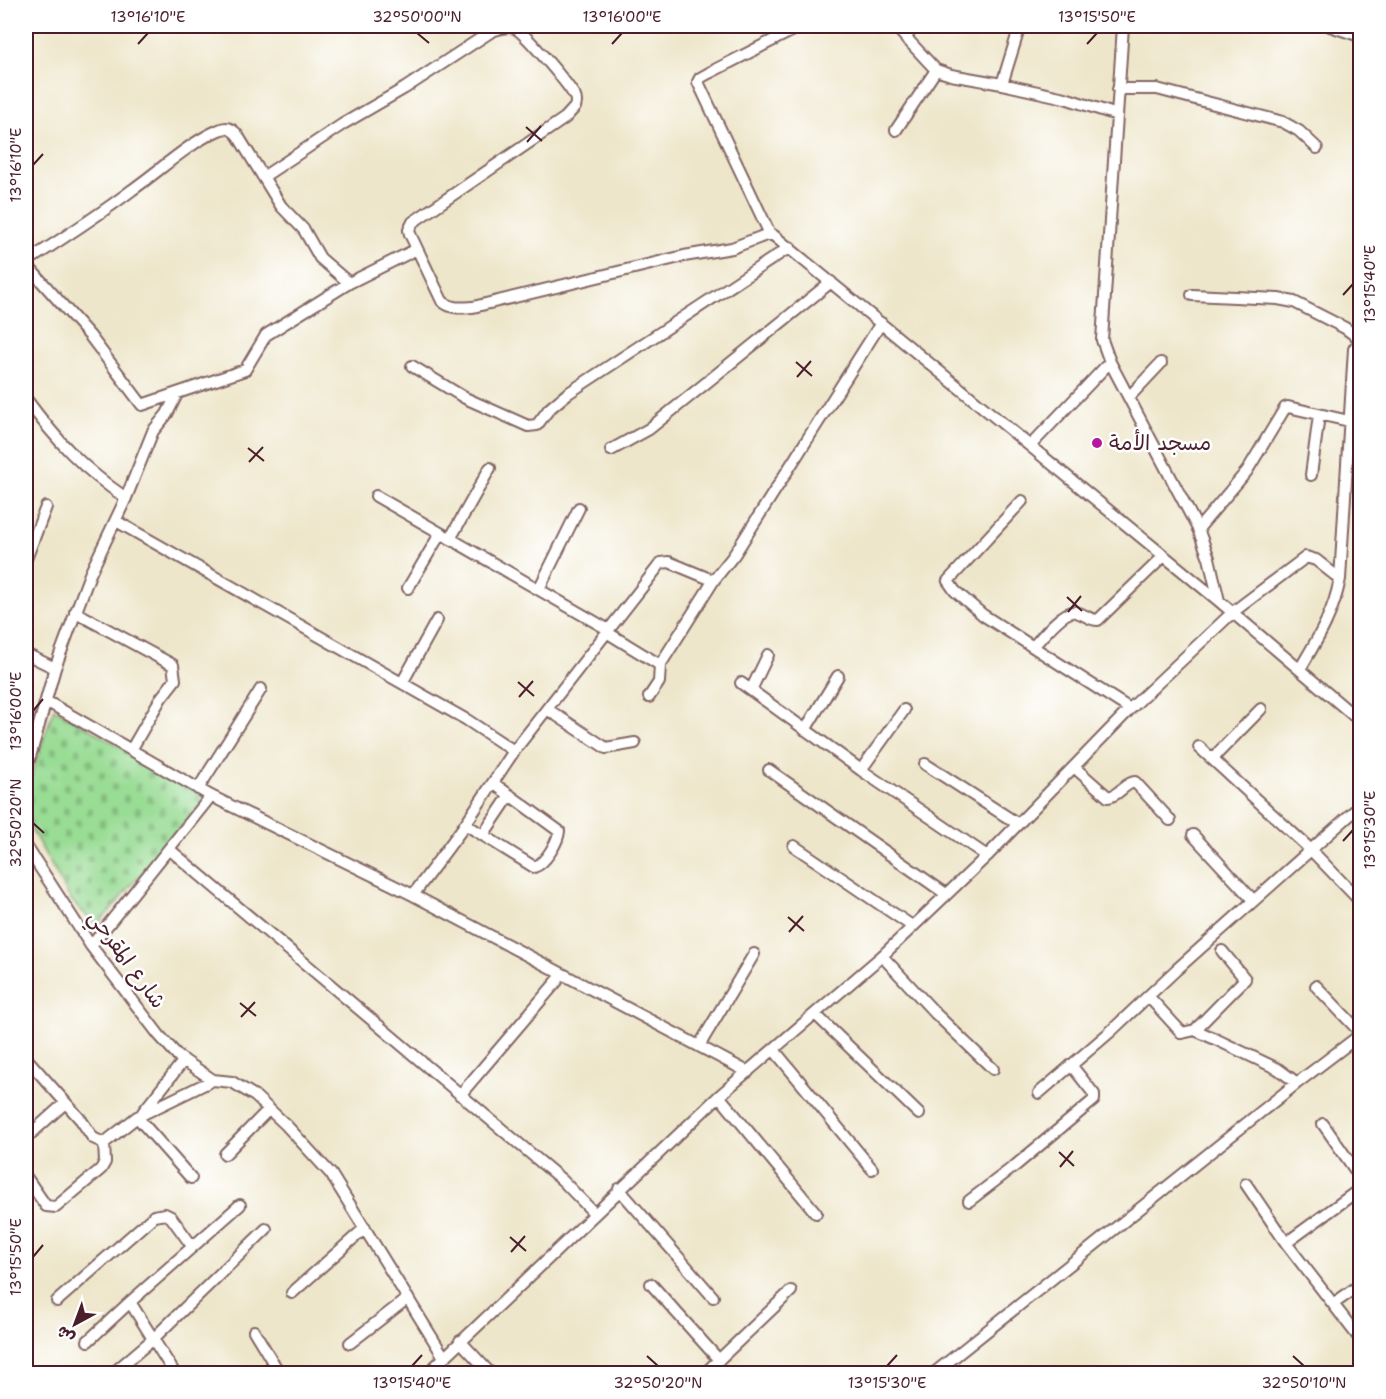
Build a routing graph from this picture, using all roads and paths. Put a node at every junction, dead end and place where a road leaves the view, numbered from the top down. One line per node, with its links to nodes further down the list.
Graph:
1 (801, 26): 16 (street)
2 (895, 26): 8 (street)
3 (912, 26): 8 (street)
4 (1020, 26): 10 (street)
5 (1123, 26): 11 (street)
6 (1330, 26): 7 (street)
7 (1360, 36)
8 (906, 39): 9 (street)
9 (936, 70): 10 (street); 13 (street)
10 (1002, 84): 12 (street)
11 (1119, 89): 12 (street); 14 (street)
12 (1117, 115): 25 (street)
13 (896, 130)
14 (1317, 148)
15 (263, 177): 18 (street); 19 (street); 21 (street)
16 (770, 234): 17 (street); 18 (street)
17 (790, 247): 20 (street); 27 (street)
18 (417, 249): 21 (street)
19 (26, 263): 28 (street)
20 (831, 282): 23 (street); 35 (street)
21 (349, 283): 28 (street)
22 (1192, 295): 24 (street)
23 (881, 323): 34 (street); 49 (street)
24 (1360, 340): 29 (street)
25 (1110, 363): 30 (street); 34 (street)
26 (1161, 363): 30 (street)
27 (412, 366)
28 (177, 394): 39 (street)
29 (1356, 394): 33 (street)
30 (1128, 397): 44 (street)
31 (26, 399): 39 (street)
32 (1318, 415): 33 (street); 37 (street); 44 (street)
33 (1349, 421): 48 (street)
34 (1030, 446): 46 (street)
35 (611, 450)
36 (490, 468): 45 (street)
37 (1311, 475)
38 (376, 496): 45 (street)
39 (126, 498): 43 (street)
40 (1022, 501): 57 (street)
41 (46, 507): 47 (street)
42 (579, 508): 51 (street)
43 (116, 521): 53 (street); 64 (street)
44 (1198, 529): 52 (street)
45 (445, 537): 50 (street); 51 (street)
46 (1164, 556): 52 (street); 57 (street)
47 (26, 560)
48 (1340, 579): 54 (street); 62 (street)
49 (714, 580): 56 (street); 60 (street)
50 (408, 588)
51 (539, 589): 56 (street)
52 (1220, 601): 54 (street)
53 (75, 612): 61 (street); 76 (street)
54 (1233, 612): 62 (street); 69 (street)
55 (437, 620): 64 (street)
56 (608, 631): 60 (street); 68 (street)
57 (1033, 647): 69 (street)
58 (26, 654): 61 (street)
59 (768, 654): 73 (street)
60 (660, 665): 66 (street)
61 (55, 668): 67 (street)
62 (1300, 669): 72 (street)
63 (838, 676): 73 (street)
64 (402, 683): 77 (street)
65 (261, 689): 85 (street)
66 (650, 697)
67 (46, 701): 76 (street); 83 (street)
68 (547, 709): 74 (street); 77 (street)
69 (1130, 709): 80 (street)
70 (1261, 709): 78 (street)
71 (904, 710): 82 (street)
72 (1360, 721)
73 (805, 729): 82 (street)
74 (635, 743)
75 (1199, 747): 78 (street)
76 (131, 750): 85 (street)
77 (514, 751): 84 (street)
78 (1212, 759): 97 (street)
79 (925, 764): 90 (street)
80 (1074, 766): 89 (street); 90 (street)
81 (769, 770): 101 (street)
82 (861, 770): 98 (street)
83 (26, 771)
84 (493, 783): 86 (street); 91 (street)
85 (198, 789): 87 (street)
86 (510, 795): 92 (street); 92 (street)
87 (211, 796): 96 (street); 100 (street)
88 (1360, 806): 97 (street)
89 (1170, 820)
90 (1018, 824): 98 (street)
91 (465, 825): 92 (street); 100 (street)
92 (483, 835)
93 (1193, 835): 102 (street)
94 (26, 846): 99 (street, شارع المقرحي)
95 (794, 846): 104 (street)
96 (169, 849): 105 (street); 125 (street)
97 (1311, 850): 102 (street); 103 (street)
98 (987, 856): 101 (street)
99 (30, 857): 105 (street, شارع المقرحي)
100 (413, 894): 115 (street)
101 (946, 894): 104 (street)
102 (1253, 900): 111 (street)
103 (1360, 901)
104 (912, 926): 108 (street)
105 (91, 946): 118 (street, شارع المقرحي)
106 (1222, 951): 113 (street)
107 (754, 954): 115 (street)
108 (882, 956): 112 (street); 120 (street)
109 (558, 980): 125 (street)
110 (1316, 986): 114 (street)
111 (1148, 996): 113 (street); 119 (street)
112 (815, 1014): 116 (street); 129 (street)
113 (1194, 1030): 123 (street)
114 (1360, 1033): 123 (street)
115 (699, 1046): 121 (street)
116 (774, 1050): 121 (street); 135 (street)
117 (26, 1058): 127 (street)
118 (184, 1060): 122 (street, شارع المقرحي); 130 (street)
119 (1071, 1065): 124 (street); 143 (street)
120 (993, 1069)
121 (748, 1072): 126 (street)
122 (213, 1080): 128 (street, شارع المقرحي); 130 (street)
123 (1297, 1083): 174 (street)
124 (1039, 1093)
125 (460, 1095): 145 (street)
126 (719, 1096): 140 (street); 146 (street)
127 (65, 1103): 132 (street); 133 (street)
128 (269, 1109): 134 (street); 147 (street, شارع المقرحي)
129 (919, 1114)
130 (139, 1116): 133 (street); 138 (street)
131 (1323, 1124): 137 (street)
132 (26, 1138)
133 (104, 1143): 142 (street)
134 (225, 1154)
135 (872, 1169)
136 (26, 1177): 142 (street)
137 (1360, 1177)
138 (190, 1178)
139 (1246, 1184): 149 (street)
140 (619, 1189): 145 (street); 155 (street)
141 (1360, 1189): 149 (street)
142 (29, 1190)
143 (969, 1201)
144 (240, 1205): 150 (street)
145 (594, 1213): 164 (street)
146 (816, 1213)
147 (365, 1228): 154 (street); 156 (street, شارع المقرحي)
148 (266, 1229): 161 (street)
149 (1286, 1243): 159 (street)
150 (192, 1246): 157 (street); 158 (street)
151 (651, 1284): 167 (street)
152 (1360, 1285): 159 (street)
153 (791, 1291): 167 (street)
154 (292, 1293)
155 (713, 1297)
156 (408, 1298): 165 (street); 166 (street, شارع المقرحي)
157 (57, 1301)
158 (130, 1302): 161 (street); 163 (street)
159 (1333, 1304): 162 (street)
160 (254, 1331): 170 (street)
161 (153, 1339): 168 (street); 169 (street)
162 (1360, 1340)
163 (88, 1341)
164 (460, 1341): 166 (street); 172 (street)
165 (350, 1343)
166 (444, 1357): 171 (street)
167 (719, 1360): 173 (street)
168 (112, 1374)
169 (175, 1374)
170 (280, 1374)
171 (427, 1374)
172 (491, 1374)
173 (704, 1374)
174 (933, 1374)

